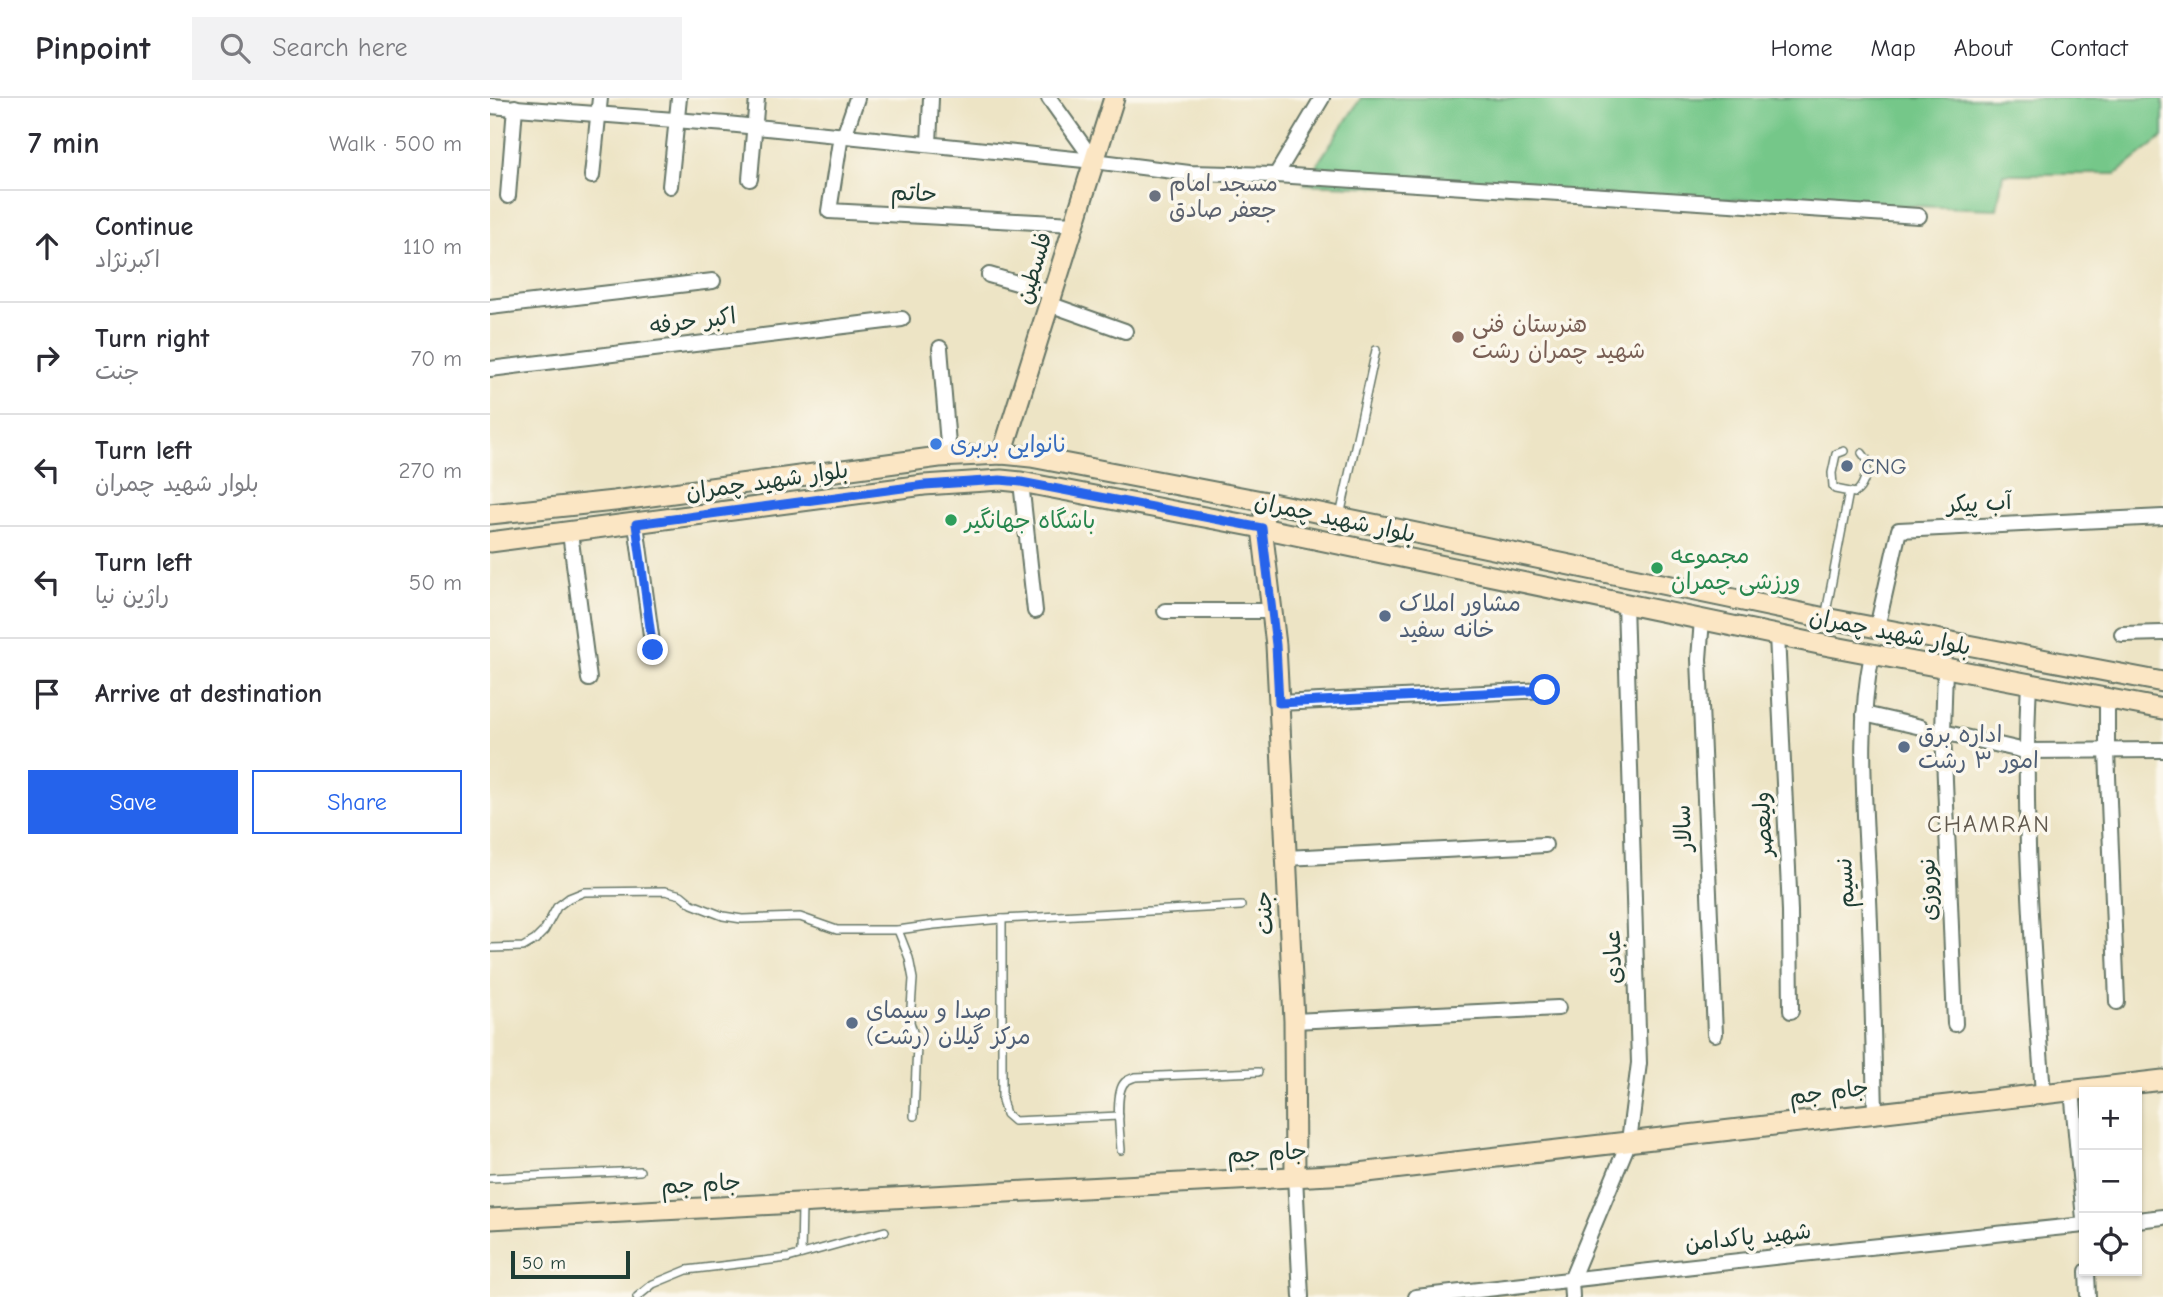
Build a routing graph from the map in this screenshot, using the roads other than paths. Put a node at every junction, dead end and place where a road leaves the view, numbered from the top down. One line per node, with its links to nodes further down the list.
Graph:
1 (600, 98): 11 (street)
2 (679, 98): 12 (street)
3 (757, 98): 13 (street)
4 (857, 98): 14 (street)
5 (930, 98): 15 (street)
6 (1049, 98): 16 (street)
7 (1114, 98): 16 (main road, فلسطین)
8 (1322, 98): 17 (street)
9 (518, 104): 10 (street); 11 (street); 21 (street)
10 (490, 106)
11 (597, 114): 12 (street); 18 (street)
12 (677, 120): 13 (street); 20 (street)
13 (754, 126): 14 (street); 19 (street)
14 (842, 135): 15 (street); 23 (street, حاتم)
15 (929, 144): 16 (street)
16 (1094, 161): 17 (street); 23 (main road, فلسطین)
17 (1276, 175): 22 (street)
18 (592, 176)
19 (750, 179)
20 (670, 186)
21 (508, 196)
22 (1919, 216)
23 (1074, 224): 26 (main road, فلسطین)
24 (989, 275): 26 (street)
25 (713, 281): 27 (street)
26 (1051, 298): 29 (street); 35 (main road, فلسطین)
27 (490, 307)
28 (902, 319): 32 (street, اکبر حرفه)
29 (1125, 331)
30 (940, 348): 36 (street)
31 (1376, 350): 42 (lane)
32 (490, 369)
33 (1844, 451): 38 (lane)
34 (1862, 453): 38 (lane)
35 (1002, 454): 36 (main road, بلوار شهید چمران); 39 (main road, بلوار شهید چمران)
36 (949, 456): 40 (main road, بلوار شهید چمران)
37 (1021, 482): 43 (main road, بلوار شهید چمران); 44 (main road, بلوار شهید چمران); 50 (street)
38 (1849, 492): 53 (lane)
39 (1267, 502): 42 (main road, بلوار شهید چمران); 44 (main road, جنت)
40 (490, 514)
41 (2163, 517): 55 (street, آب پیکر)
42 (1347, 518): 47 (main road); 49 (main road, بلوار شهید چمران)
43 (636, 524): 45 (main road, بلوار شهید چمران); 60 (street)
44 (1262, 528): 47 (main road, بلوار شهید چمران); 52 (main road, جنت)
45 (570, 533): 46 (main road, بلوار شهید چمران); 63 (street)
46 (490, 542)
47 (1349, 545): 48 (main road, بلوار شهید چمران)
48 (1625, 603): 54 (main road, بلوار شهید چمران); 95 (street, عبادی)
49 (1783, 610): 53 (main road, بلوار شهید چمران); 58 (main road)
50 (1035, 611)
51 (1165, 611): 52 (street)
52 (1271, 611): 68 (main road, جنت)
53 (1825, 618): 55 (main road, بلوار شهید چمران); 59 (main road)
54 (1702, 619): 58 (main road, بلوار شهید چمران); 87 (street, سالار)
55 (1877, 628): 61 (main road); 64 (main road, بلوار شهید چمران)
56 (2163, 633): 57 (street)
57 (2122, 634)
58 (1777, 635): 59 (main road, بلوار شهید چمران); 84 (street, ولیعصر)
59 (1819, 644): 61 (main road, بلوار شهید چمران)
60 (653, 650)
61 (1872, 654): 62 (main road, بلوار شهید چمران); 70 (street, نسیم)
62 (1945, 667): 65 (main road, بلوار شهید چمران); 72 (street, نوروزی)
63 (589, 679)
64 (2163, 682)
65 (2029, 683): 67 (main road, بلوار شهید چمران); 74 (street)
66 (1545, 690): 68 (street)
67 (2107, 698): 69 (main road, بلوار شهید چمران); 75 (street)
68 (1279, 703): 77 (main road, جنت)
69 (2163, 709)
70 (1864, 714): 71 (street); 92 (street, نسیم)
71 (1921, 727)
72 (1943, 732): 74 (street); 86 (street, نوروزی)
73 (2163, 750): 75 (street)
74 (2025, 751): 75 (street); 91 (street)
75 (2107, 751): 82 (street)
76 (1545, 845): 77 (street)
77 (1286, 858): 85 (main road, جنت)
78 (1241, 906): 79 (lane)
79 (1002, 919): 80 (lane); 94 (lane)
80 (898, 930): 81 (lane); 93 (lane)
81 (490, 948)
82 (2117, 1002)
83 (1558, 1008): 85 (street)
84 (1791, 1011)
85 (1294, 1021): 98 (main road, جنت)
86 (1955, 1024)
87 (1714, 1034)
88 (1258, 1072): 94 (lane)
89 (2163, 1080): 90 (main road, جام جم)
90 (2072, 1090): 91 (main road, جام جم); 101 (street)
91 (2043, 1093): 92 (main road, جام جم)
92 (1875, 1112): 95 (main road, جام جم)
93 (914, 1116)
94 (1119, 1116): 96 (lane)
95 (1629, 1141): 98 (main road, جام جم); 109 (street, عبادی)
96 (1121, 1150)
97 (640, 1171): 99 (lane)
98 (1295, 1176): 100 (main road, جام جم); 112 (street, جنت)
99 (490, 1178)
100 (802, 1203): 103 (main road, جام جم); 107 (lane)
101 (2083, 1213)
102 (2163, 1217): 104 (street)
103 (490, 1219)
104 (2142, 1219)
105 (2079, 1226): 109 (street, شهید پاکدامن)
106 (885, 1231): 107 (lane)
107 (801, 1254): 111 (lane)
108 (2087, 1276): 115 (street)
109 (1571, 1280): 110 (street, شهید پاکدامن); 114 (street, عبادی)
110 (1437, 1296): 113 (street, شهید پاکدامن)
111 (637, 1297)
112 (1301, 1297)
113 (1416, 1297)
114 (1572, 1297)
115 (2088, 1297)

